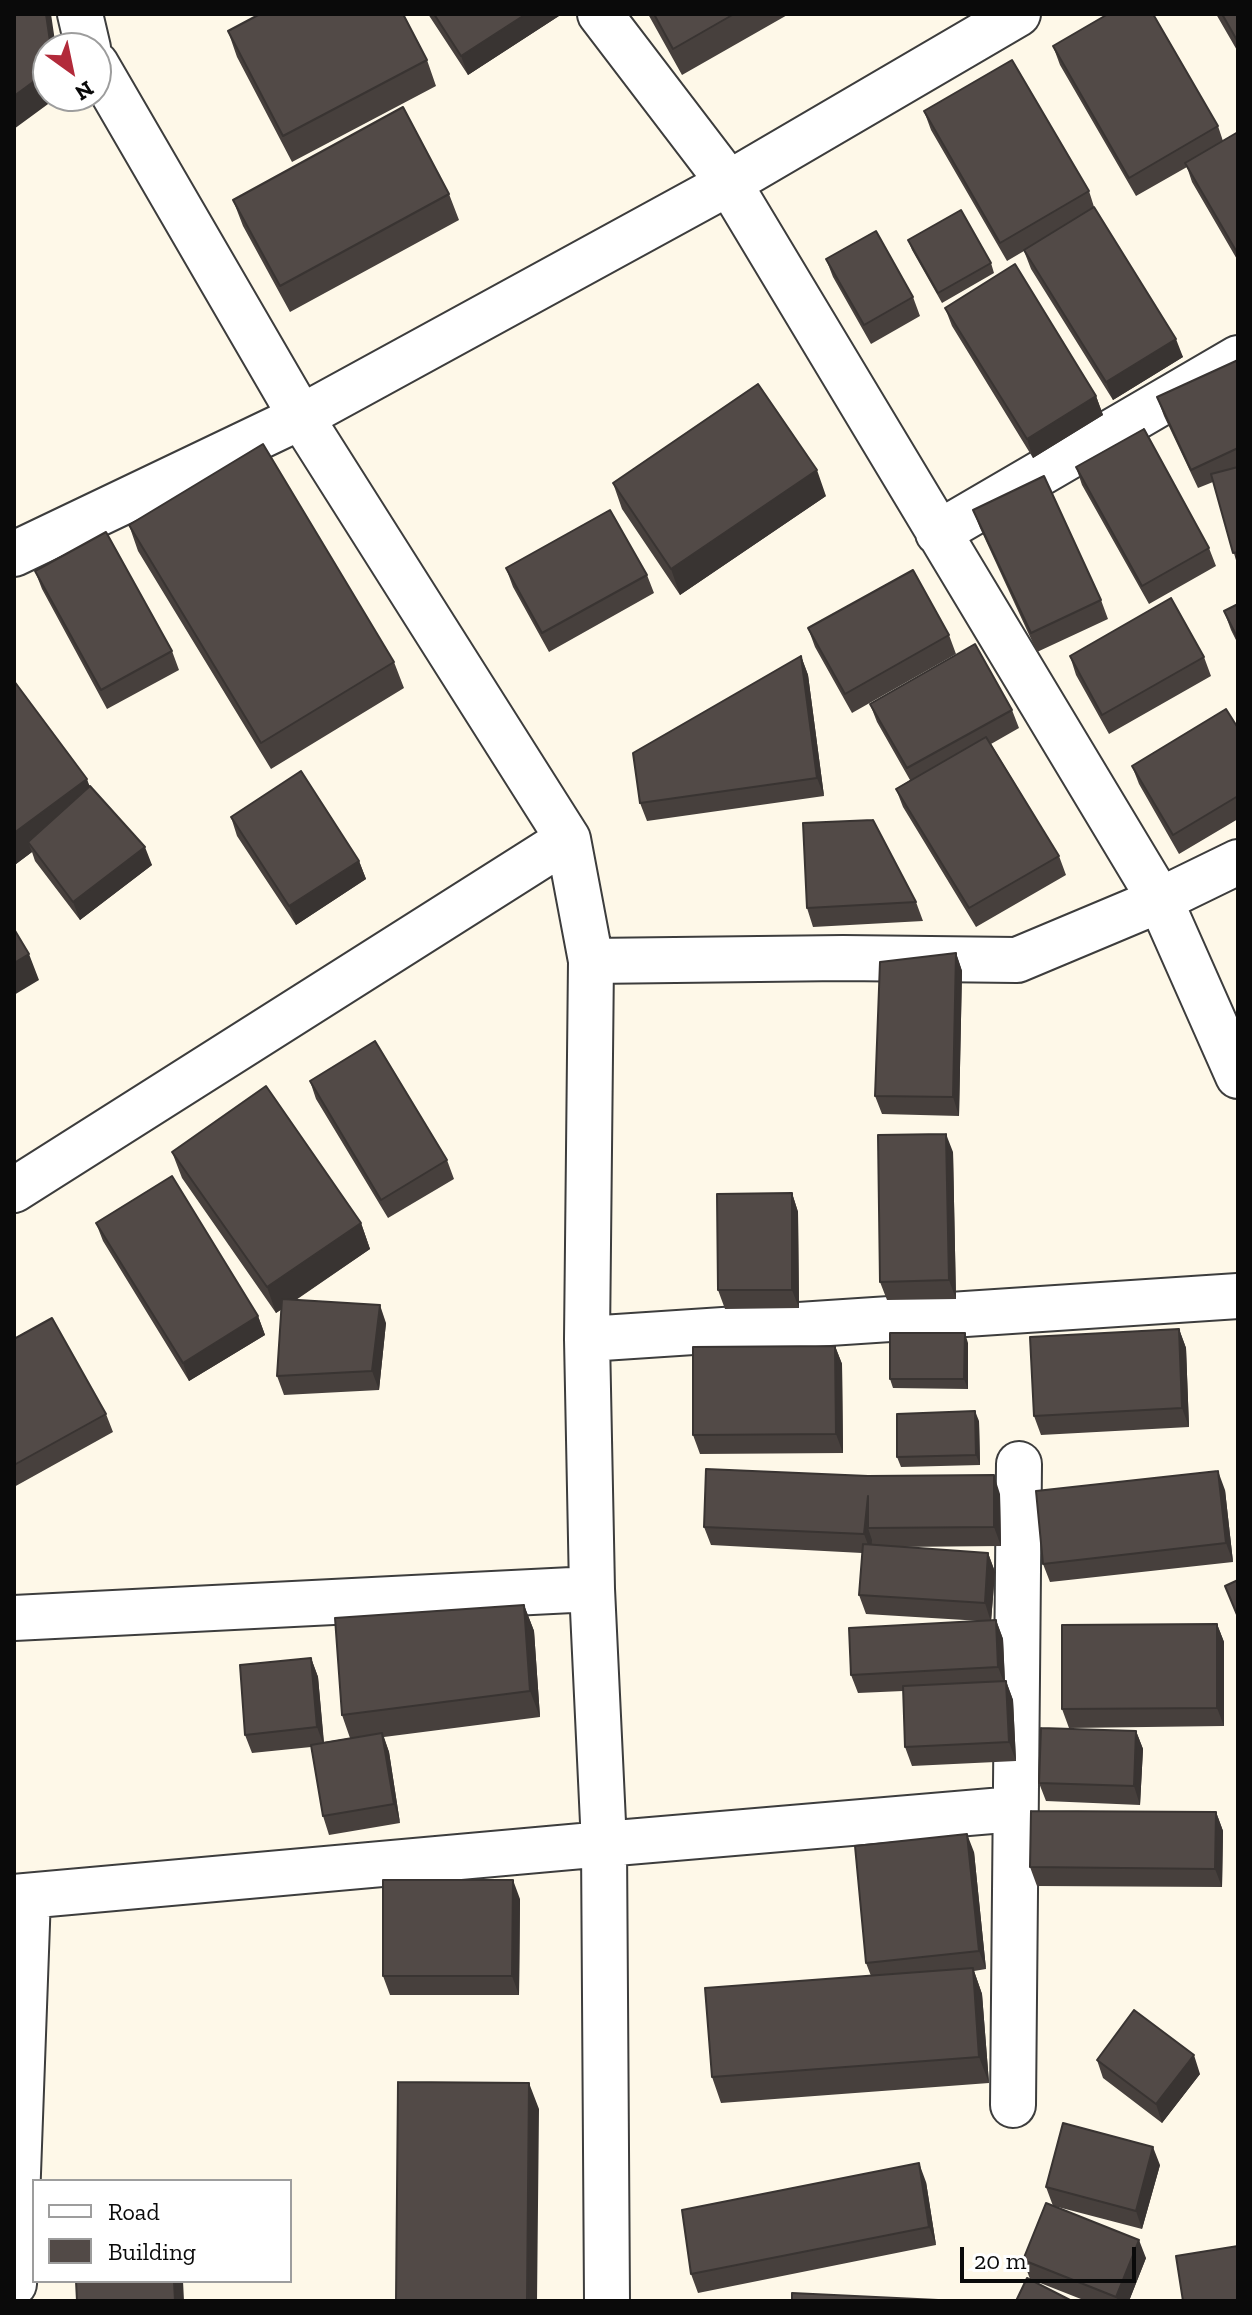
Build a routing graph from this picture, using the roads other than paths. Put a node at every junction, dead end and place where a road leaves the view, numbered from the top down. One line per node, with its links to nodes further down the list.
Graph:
1 (600, 14): 4 (street)
2 (1018, 14): 4 (street)
3 (112, 92): 6 (street)
4 (729, 183): 6 (street); 7 (street)
5 (1238, 358): 7 (street)
6 (301, 417): 8 (street); 9 (street)
7 (938, 533): 11 (street)
8 (14, 554)
9 (568, 839): 12 (street); 14 (street)
10 (1238, 862): 11 (street)
11 (1160, 900): 12 (street); 13 (street)
12 (591, 961): 16 (street)
13 (1238, 1076)
14 (14, 1190)
15 (1238, 1296): 16 (street)
16 (587, 1339): 18 (street)
17 (1019, 1464): 20 (street)
18 (592, 1589): 19 (street); 21 (street)
19 (14, 1618)
20 (1015, 1809): 21 (street); 23 (street)
21 (604, 1844): 22 (street); 25 (street)
22 (21, 1897): 24 (street)
23 (1013, 2105)
24 (14, 2284)
25 (607, 2301)

